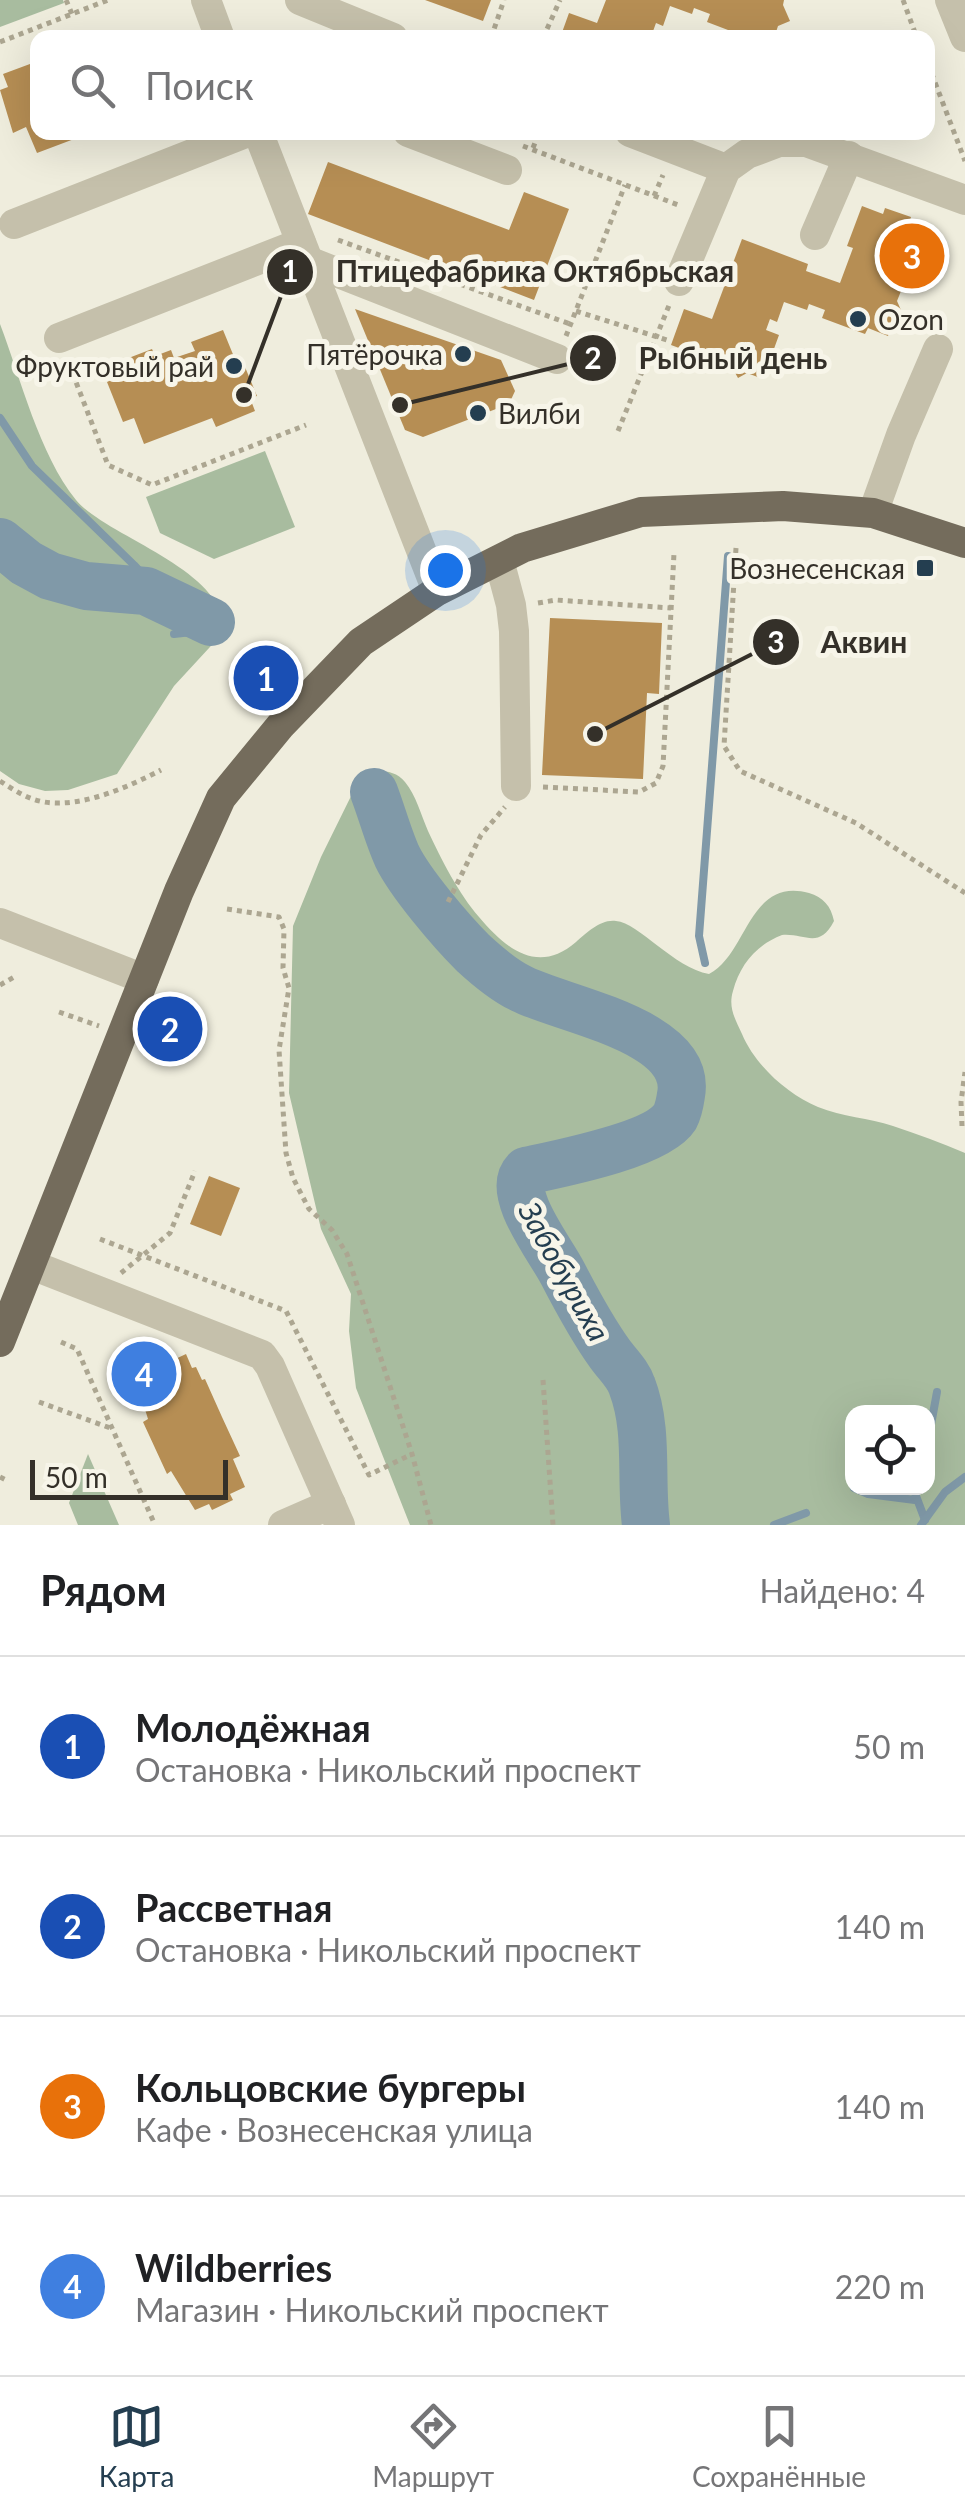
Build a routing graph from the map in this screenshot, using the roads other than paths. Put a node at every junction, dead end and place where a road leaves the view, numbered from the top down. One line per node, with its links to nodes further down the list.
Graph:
1 (206, 0): 4 (street)
2 (300, 0): 5 (street)
3 (950, 0): 6 (street)
4 (217, 30)
5 (373, 30)
6 (965, 37)
7 (243, 140): 15 (street)
8 (261, 140): 17 (street)
9 (429, 140): 13 (street)
10 (651, 140): 12 (street)
11 (849, 156): 12 (street); 14 (street); 16 (street)
12 (726, 169): 18 (street)
13 (506, 170)
14 (965, 200)
15 (14, 224)
16 (815, 234)
17 (304, 252): 19 (street); 21 (street); 25 (street)
18 (679, 281)
19 (59, 338)
20 (938, 349): 22 (street)
21 (556, 359)
22 (873, 514): 23 (main road); 24 (main road)
23 (965, 543)
24 (498, 560): 25 (main road); 26 (street)
25 (437, 591): 28 (main road)
26 (516, 786)
27 (0, 922): 28 (street)
28 (144, 980): 29 (main road)
29 (32, 1264): 30 (main road); 31 (street)
30 (0, 1342)
31 (336, 1514): 32 (street)
32 (283, 1525)

